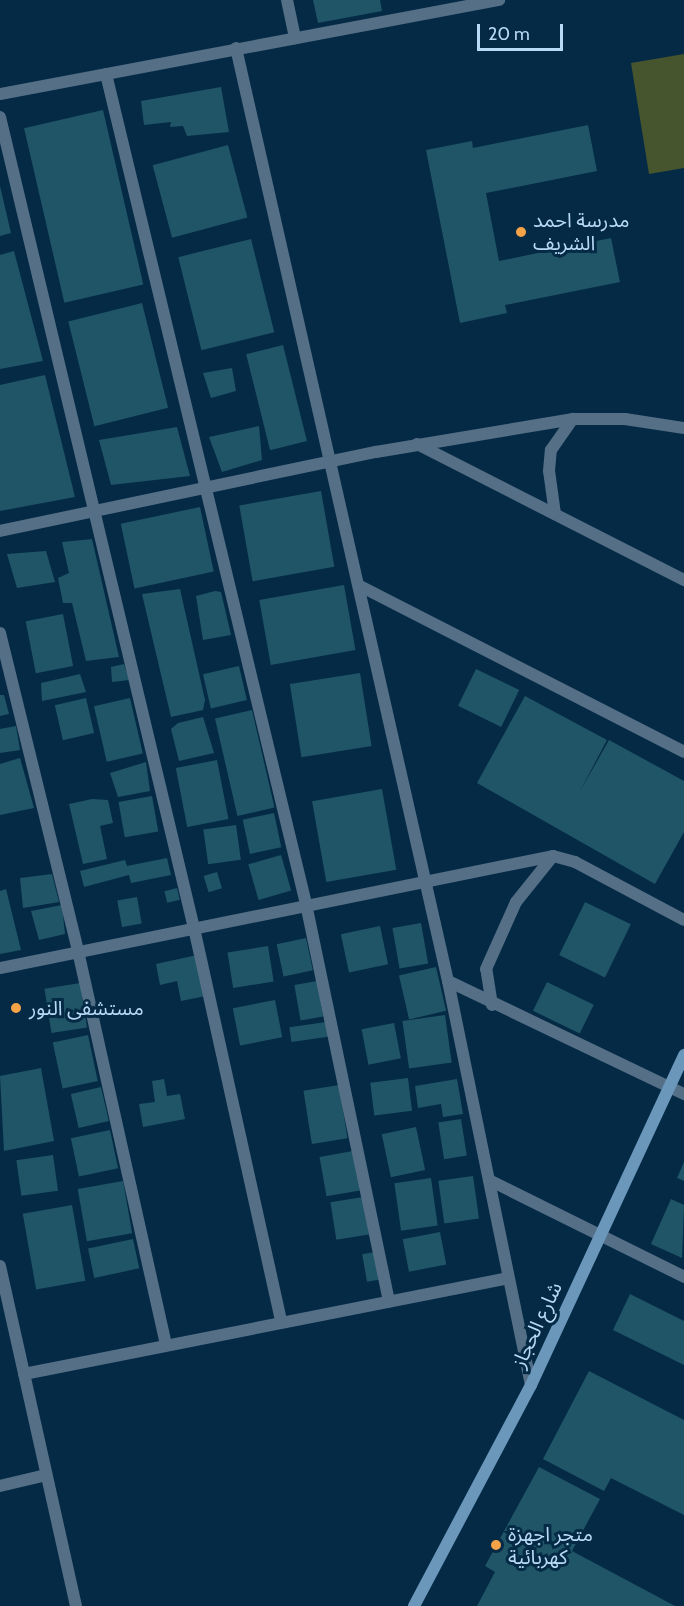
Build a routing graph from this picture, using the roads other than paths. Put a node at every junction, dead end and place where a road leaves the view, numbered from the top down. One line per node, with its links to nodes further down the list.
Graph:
1 (287, 0): 4 (street)
2 (499, 0): 3 (street)
3 (460, 3): 4 (street)
4 (296, 38): 5 (street)
5 (236, 48): 6 (street); 12 (street)
6 (106, 74): 7 (street); 13 (street)
7 (0, 94)
8 (0, 117): 14 (street)
9 (573, 418): 10 (street); 11 (street); 15 (street)
10 (684, 428)
11 (417, 444): 12 (street); 15 (street)
12 (330, 462): 13 (street); 18 (street)
13 (203, 486): 14 (street); 23 (street)
14 (93, 511): 16 (street); 25 (street)
15 (555, 514): 17 (street)
16 (0, 531)
17 (684, 580)
18 (360, 586): 20 (street); 22 (street)
19 (0, 633): 26 (street)
20 (684, 752)
21 (553, 856): 22 (street); 24 (street); 29 (street)
22 (425, 880): 23 (street); 28 (street)
23 (306, 904): 25 (street); 38 (street)
24 (684, 920)
25 (194, 928): 26 (street); 39 (street)
26 (78, 951): 27 (street); 40 (street)
27 (0, 968)
28 (448, 981): 29 (street); 33 (street)
29 (492, 1005): 31 (street)
30 (684, 1055): 31 (main road, شارع الحجاز)
31 (669, 1087): 32 (street); 34 (main road, شارع الحجاز)
32 (684, 1094)
33 (489, 1180): 34 (street); 37 (street)
34 (600, 1235): 36 (street); 42 (main road, شارع الحجاز)
35 (0, 1266): 41 (street)
36 (684, 1277)
37 (508, 1278): 38 (street); 42 (street)
38 (389, 1301): 39 (street)
39 (281, 1322): 40 (street)
40 (166, 1345): 41 (street)
41 (24, 1374): 43 (street)
42 (531, 1385): 46 (main road, شارع الحجاز)
43 (46, 1475): 44 (street); 45 (street)
44 (0, 1486)
45 (76, 1606)
46 (414, 1606)

